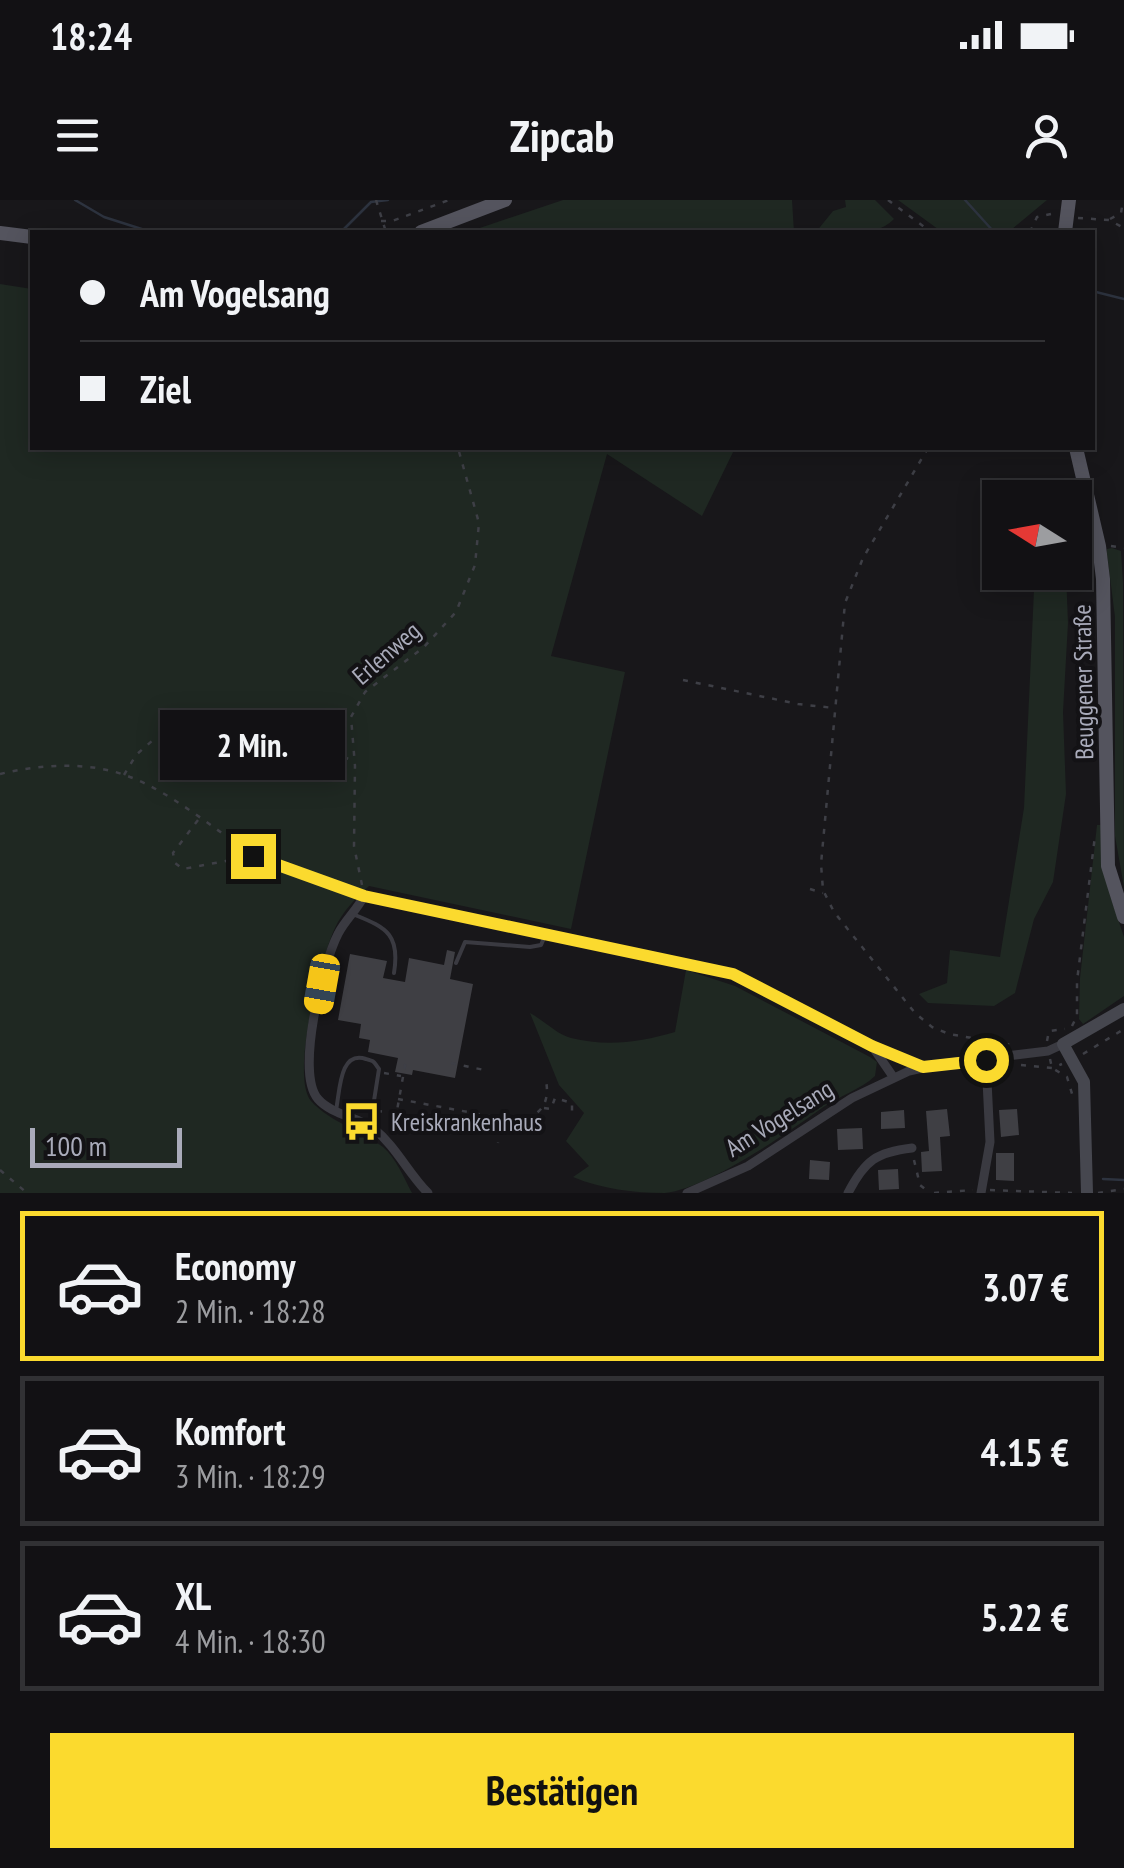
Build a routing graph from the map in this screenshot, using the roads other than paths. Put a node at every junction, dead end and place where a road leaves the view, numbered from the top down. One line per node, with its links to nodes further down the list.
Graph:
1 (505, 200): 3 (main road)
2 (1069, 200): 4 (main road)
3 (426, 230)
4 (1065, 230)
5 (0, 233): 6 (main road)
6 (30, 237)
7 (1076, 450): 11 (main road, Beuggener Straße)
8 (253, 856): 9 (lane)
9 (364, 896): 10 (street); 12 (street, Am Vogelsang)
10 (351, 913): 14 (lane); 21 (street)
11 (1124, 916)
12 (546, 934): 13 (lane); 17 (street, Am Vogelsang)
13 (456, 963)
14 (394, 973)
15 (1124, 1010): 16 (street, Am Vogelsang)
16 (1063, 1044): 18 (street, Am Vogelsang); 28 (street)
17 (872, 1046): 19 (street, Am Vogelsang); 20 (street, Am Vogelsang)
18 (986, 1060): 19 (street, Am Vogelsang); 24 (street)
19 (923, 1067): 20 (street, Am Vogelsang)
20 (894, 1078): 26 (street, Am Vogelsang)
21 (336, 1110): 22 (street); 22 (lane)
22 (370, 1126): 25 (street)
23 (912, 1148): 27 (street)
24 (982, 1191)
25 (428, 1193)
26 (687, 1193)
27 (848, 1193)
28 (1087, 1193)

